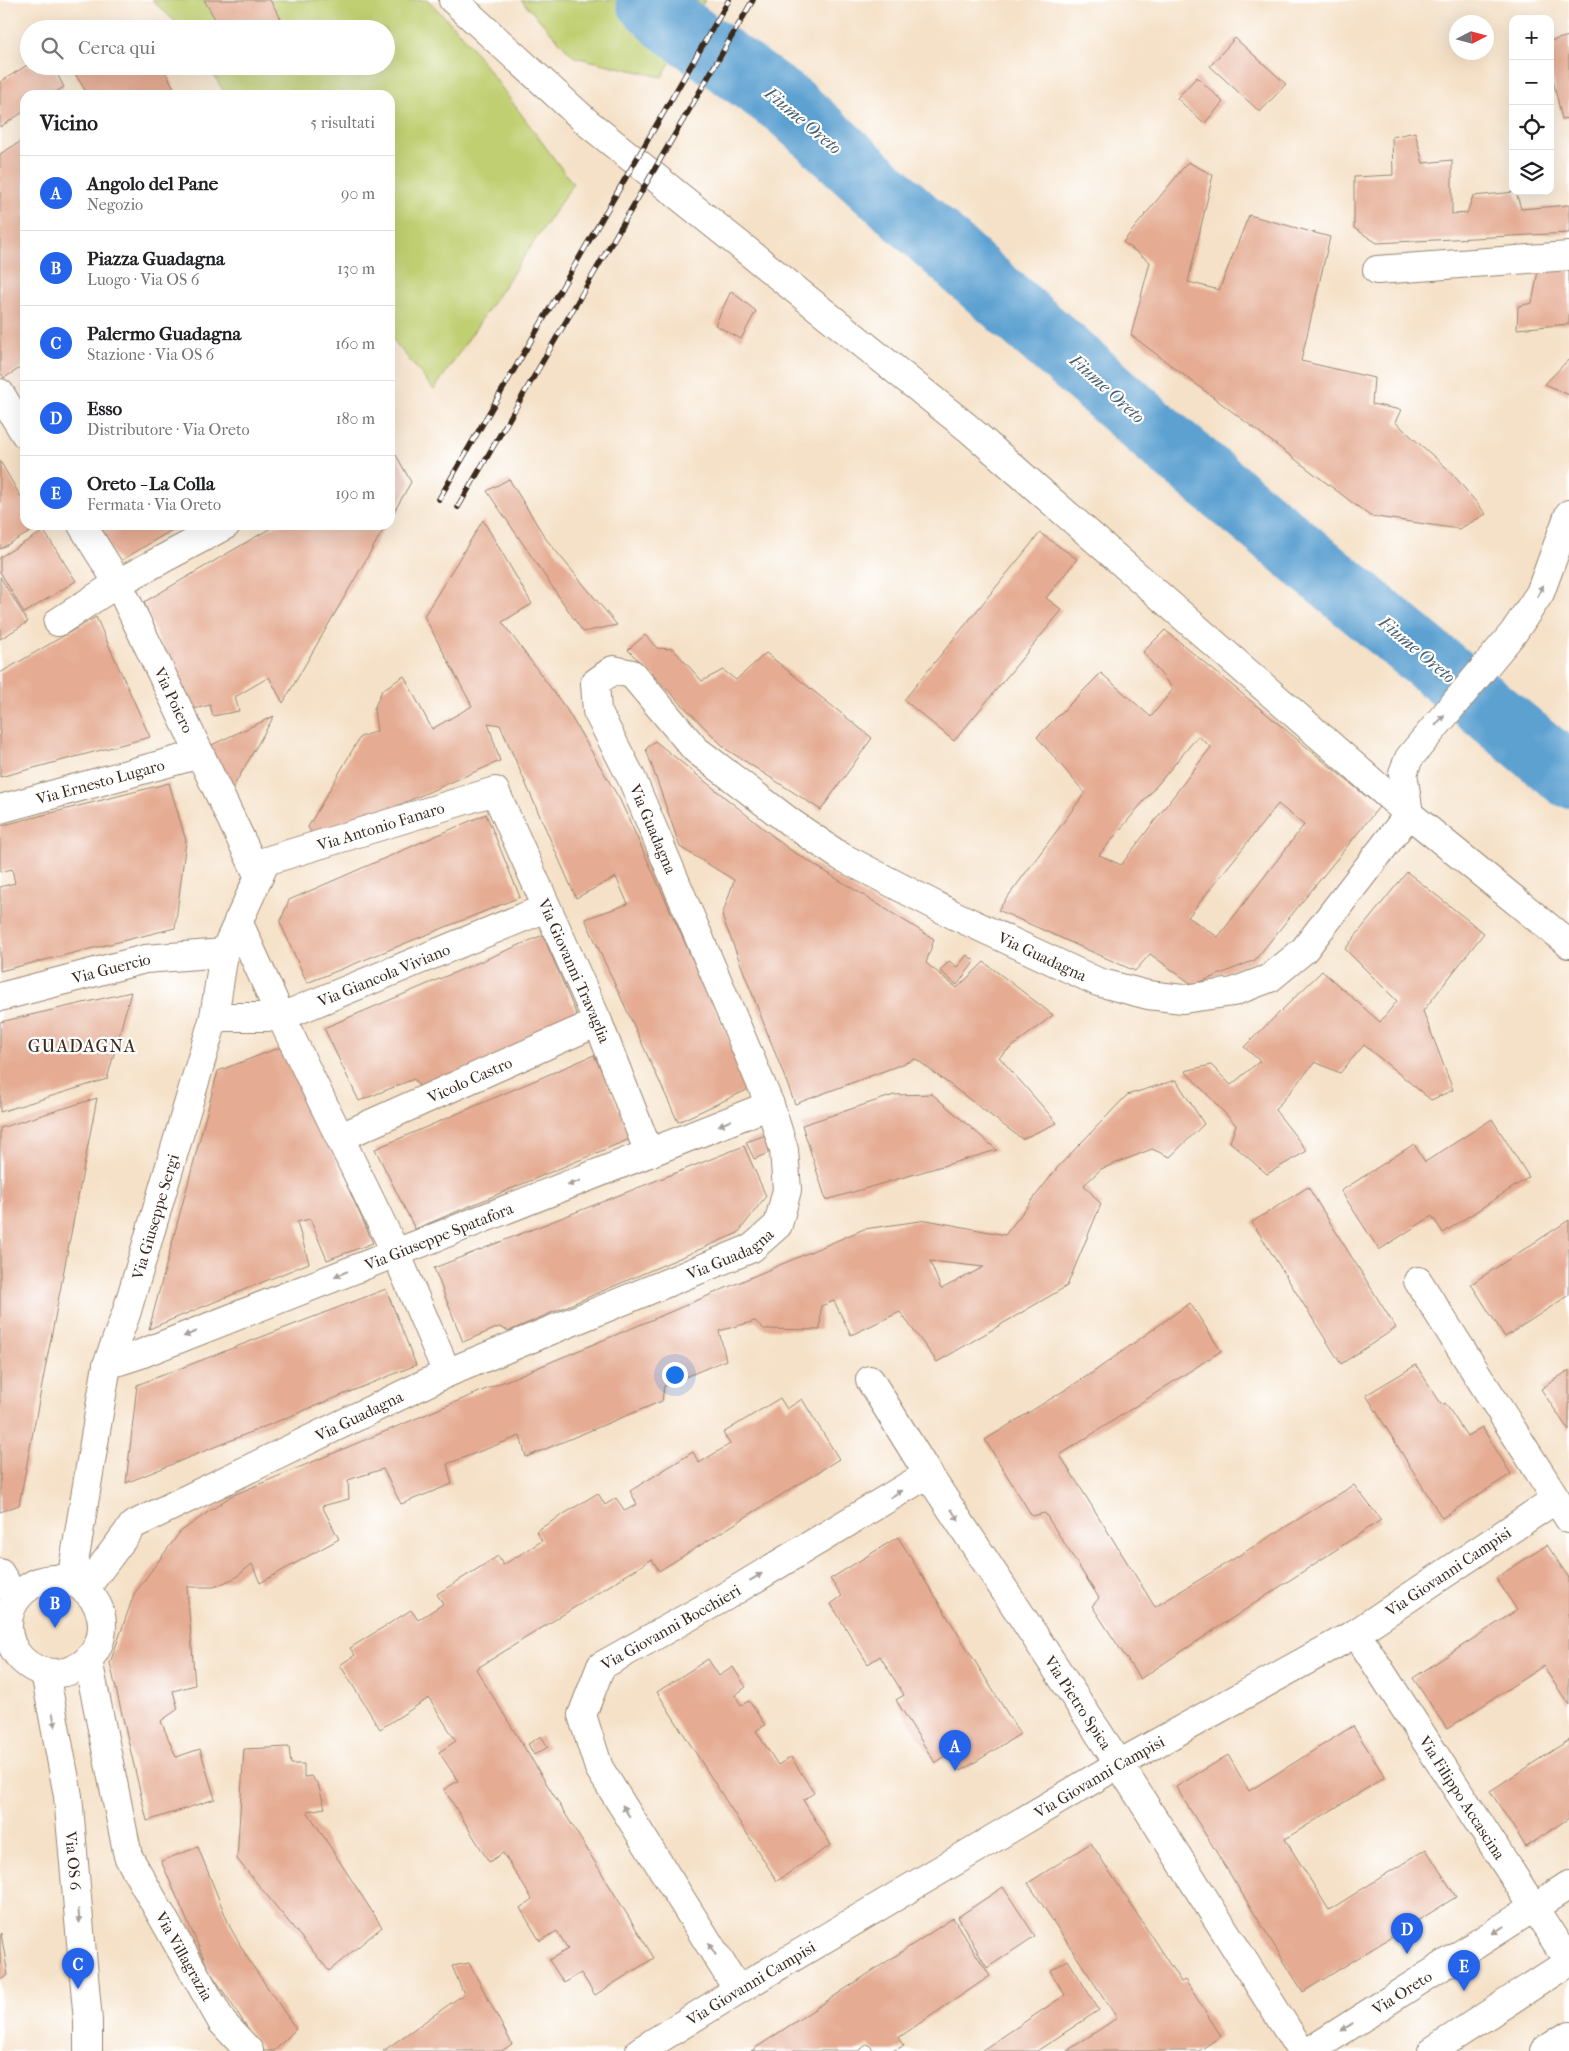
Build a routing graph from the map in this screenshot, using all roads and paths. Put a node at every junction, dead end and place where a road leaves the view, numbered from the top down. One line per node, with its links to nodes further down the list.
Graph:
1 (453, 0): 14 (street)
2 (1569, 256): 3 (street)
3 (1377, 270)
4 (8, 403): 5 (street)
5 (20, 425)
6 (1569, 514): 14 (street, one-way to 6)
7 (85, 530): 9 (street, Via Poiero)
8 (217, 530): 9 (street)
9 (118, 582): 10 (street); 11 (street, Via Poiero)
10 (58, 622)
11 (200, 754): 13 (street, Via Ernesto Lugaro); 15 (street, Via Poiero)
12 (495, 791): 15 (street, Via Antonio Fanaro); 16 (street, Via Giovanni Travaglia)
13 (0, 809)
14 (1409, 814): 18 (street); 24 (street, Via Guadagna)
15 (262, 869): 17 (street, Via Giuseppe Sergi)
16 (546, 908): 22 (street, Via Giancola Viviano); 23 (street, Via Giovanni Travaglia)
17 (238, 921): 19 (street, Via Giuseppe Sergi); 22 (street)
18 (1569, 944)
19 (224, 953): 20 (street, Via Guercio); 21 (street, Via Giuseppe Sergi)
20 (0, 997)
21 (214, 1017): 22 (street, Via Giancola Viviano); 29 (street, Via Giuseppe Sergi)
22 (281, 1017): 25 (street)
23 (598, 1022): 25 (street, Vicolo Castro); 26 (street, Via Giovanni Travaglia)
24 (770, 1105): 26 (street, Via Giuseppe Spatafora, one-way to 26); 30 (street, Via Guadagna)
25 (340, 1137): 27 (street)
26 (649, 1153): 27 (street, Via Giuseppe Spatafora, one-way to 27)
27 (396, 1253): 29 (street, Via Giuseppe Spatafora, one-way to 29); 30 (street)
28 (1418, 1281): 33 (street, Via Giovanni Campisi)
29 (107, 1365): 35 (street, Via Giuseppe Sergi)
30 (447, 1373): 35 (street, Via Guadagna)
31 (870, 1380): 32 (street, Via Pietro Spica)
32 (928, 1474): 40 (street, Via Pietro Spica, one-way to 40); 44 (street, Via Giovanni Bocchieri, one-way to 32)
33 (1563, 1510): 37 (street, Via Giovanni Campisi)
34 (0, 1573): 36 (street)
35 (78, 1585): 36 (street); 38 (street)
36 (9, 1606): 39 (street)
37 (1356, 1633): 40 (street, Via Giovanni Campisi); 42 (street, Via Filippo Accascina)
38 (88, 1660): 39 (street); 47 (street, Via Villagrazia)
39 (45, 1672): 46 (street, Via OS 6, one-way to 46)
40 (1119, 1764): 44 (street, Via Giovanni Campisi); 49 (street, Via Pietro Spica)
41 (1569, 1885): 42 (street, Via Oreto)
42 (1534, 1908): 43 (street, Via Filippo Accascina); 50 (street, Via Oreto, one-way to 50)
43 (1569, 1962): 51 (street)
44 (738, 1990): 48 (street, Via Giovanni Campisi)
45 (1569, 2035): 52 (street)
46 (88, 2051)
47 (249, 2051)
48 (640, 2051)
49 (1301, 2051)
50 (1310, 2051)
51 (1432, 2051)
52 (1544, 2051)

